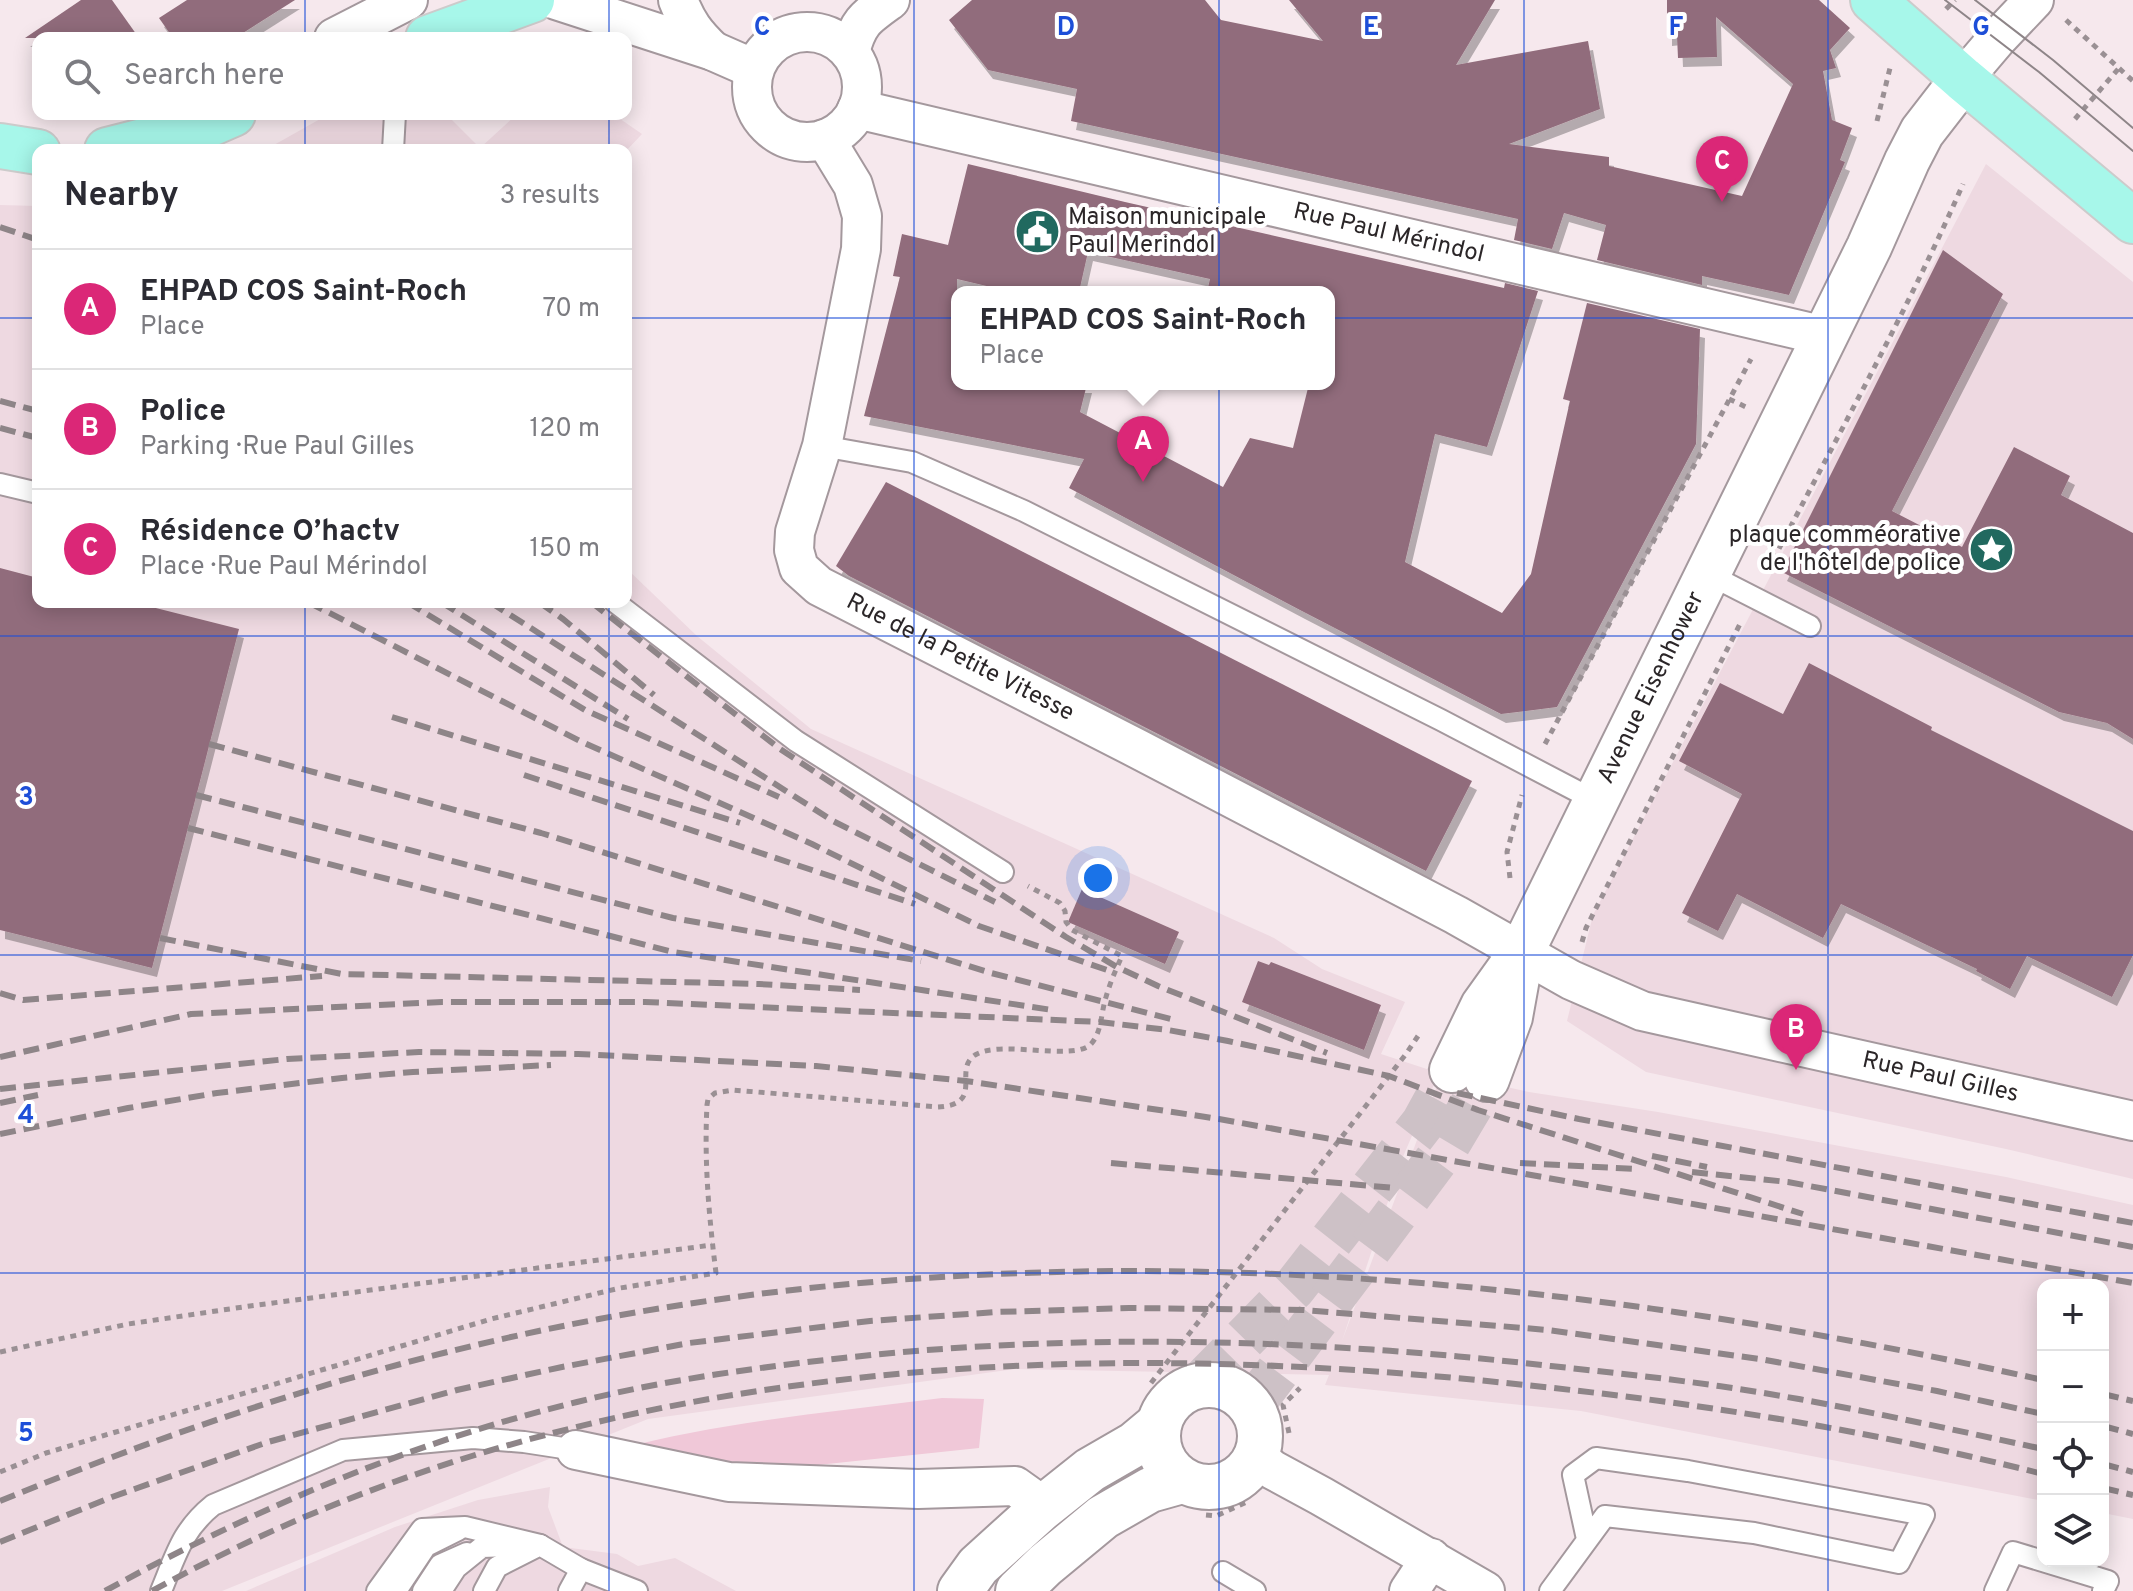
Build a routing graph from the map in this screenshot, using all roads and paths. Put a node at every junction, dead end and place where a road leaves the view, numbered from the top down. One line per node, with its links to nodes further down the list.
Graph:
1 (408, 0): 8 (street)
2 (532, 0): 9 (main road)
3 (556, 0): 10 (street)
4 (678, 0): 10 (street)
5 (890, 0): 11 (street)
6 (1873, 0): 13 (main road)
7 (2049, 10): 13 (street); 14 (path)
8 (346, 32)
9 (444, 32)
10 (713, 51): 12 (street)
11 (850, 52): 12 (street); 15 (street)
12 (754, 69): 18 (street)
13 (1963, 79): 26 (main road); 27 (main road, Avenue Eisenhower)
14 (2133, 81)
15 (857, 109): 18 (street); 27 (street, Rue Paul Mérindol)
16 (210, 120): 19 (main road)
17 (395, 120): 20 (lane)
18 (825, 139): 29 (street, Rue de la Petite Vitesse)
19 (128, 144)
20 (393, 144)
21 (0, 146): 22 (main road)
22 (32, 151)
23 (32, 161): 24 (main road)
24 (0, 164)
25 (1963, 184): 33 (path)
26 (2133, 221)
27 (1825, 336): 32 (main road, Avenue Eisenhower)
28 (1751, 359): 36 (path)
29 (822, 446): 38 (lane); 41 (street, Rue de la Petite Vitesse)
30 (0, 484): 31 (lane)
31 (32, 492)
32 (1708, 574): 33 (lane); 38 (main road, Avenue Eisenhower)
33 (1754, 597): 35 (lane); 42 (path)
34 (623, 608): 39 (lane)
35 (1810, 626)
36 (1538, 755)
37 (1522, 795): 40 (path)
38 (1596, 801): 41 (main road, Avenue Eisenhower)
39 (1003, 872): 46 (path)
40 (1511, 879)
41 (1521, 953): 42 (street, Rue Paul Gilles); 44 (main road, Avenue Eisenhower)
42 (1571, 980): 45 (street, Rue Paul Gilles)
43 (1422, 1030): 48 (path)
44 (1470, 1075)
45 (2129, 1120)
46 (712, 1245): 47 (path); 51 (path)
47 (0, 1352)
48 (1150, 1409): 50 (main road); 52 (main road); 53 (main road)
49 (576, 1450): 53 (street); 62 (lane)
50 (1256, 1457): 52 (main road); 58 (street)
51 (0, 1472)
52 (1182, 1481): 72 (main road)
53 (1041, 1509): 71 (main road)
54 (465, 1527): 56 (lane); 63 (lane); 64 (lane)
55 (1587, 1539): 55 (lane); 76 (lane)
56 (540, 1545): 57 (lane); 59 (lane); 60 (lane)
57 (482, 1547): 65 (lane); 66 (lane)
58 (1431, 1558): 74 (street); 75 (street)
59 (497, 1567): 67 (lane); 68 (lane)
60 (581, 1569): 69 (lane); 70 (lane)
61 (1223, 1572): 73 (lane)
62 (161, 1591)
63 (377, 1591)
64 (396, 1591)
65 (423, 1591)
66 (441, 1591)
67 (473, 1591)
68 (484, 1591)
69 (569, 1591)
70 (637, 1591)
71 (960, 1591)
72 (1018, 1591)
73 (1255, 1591)
74 (1409, 1591)
75 (1485, 1591)
76 (1550, 1591)
77 (1995, 1591): 78 (lane)
78 (2103, 1591)

